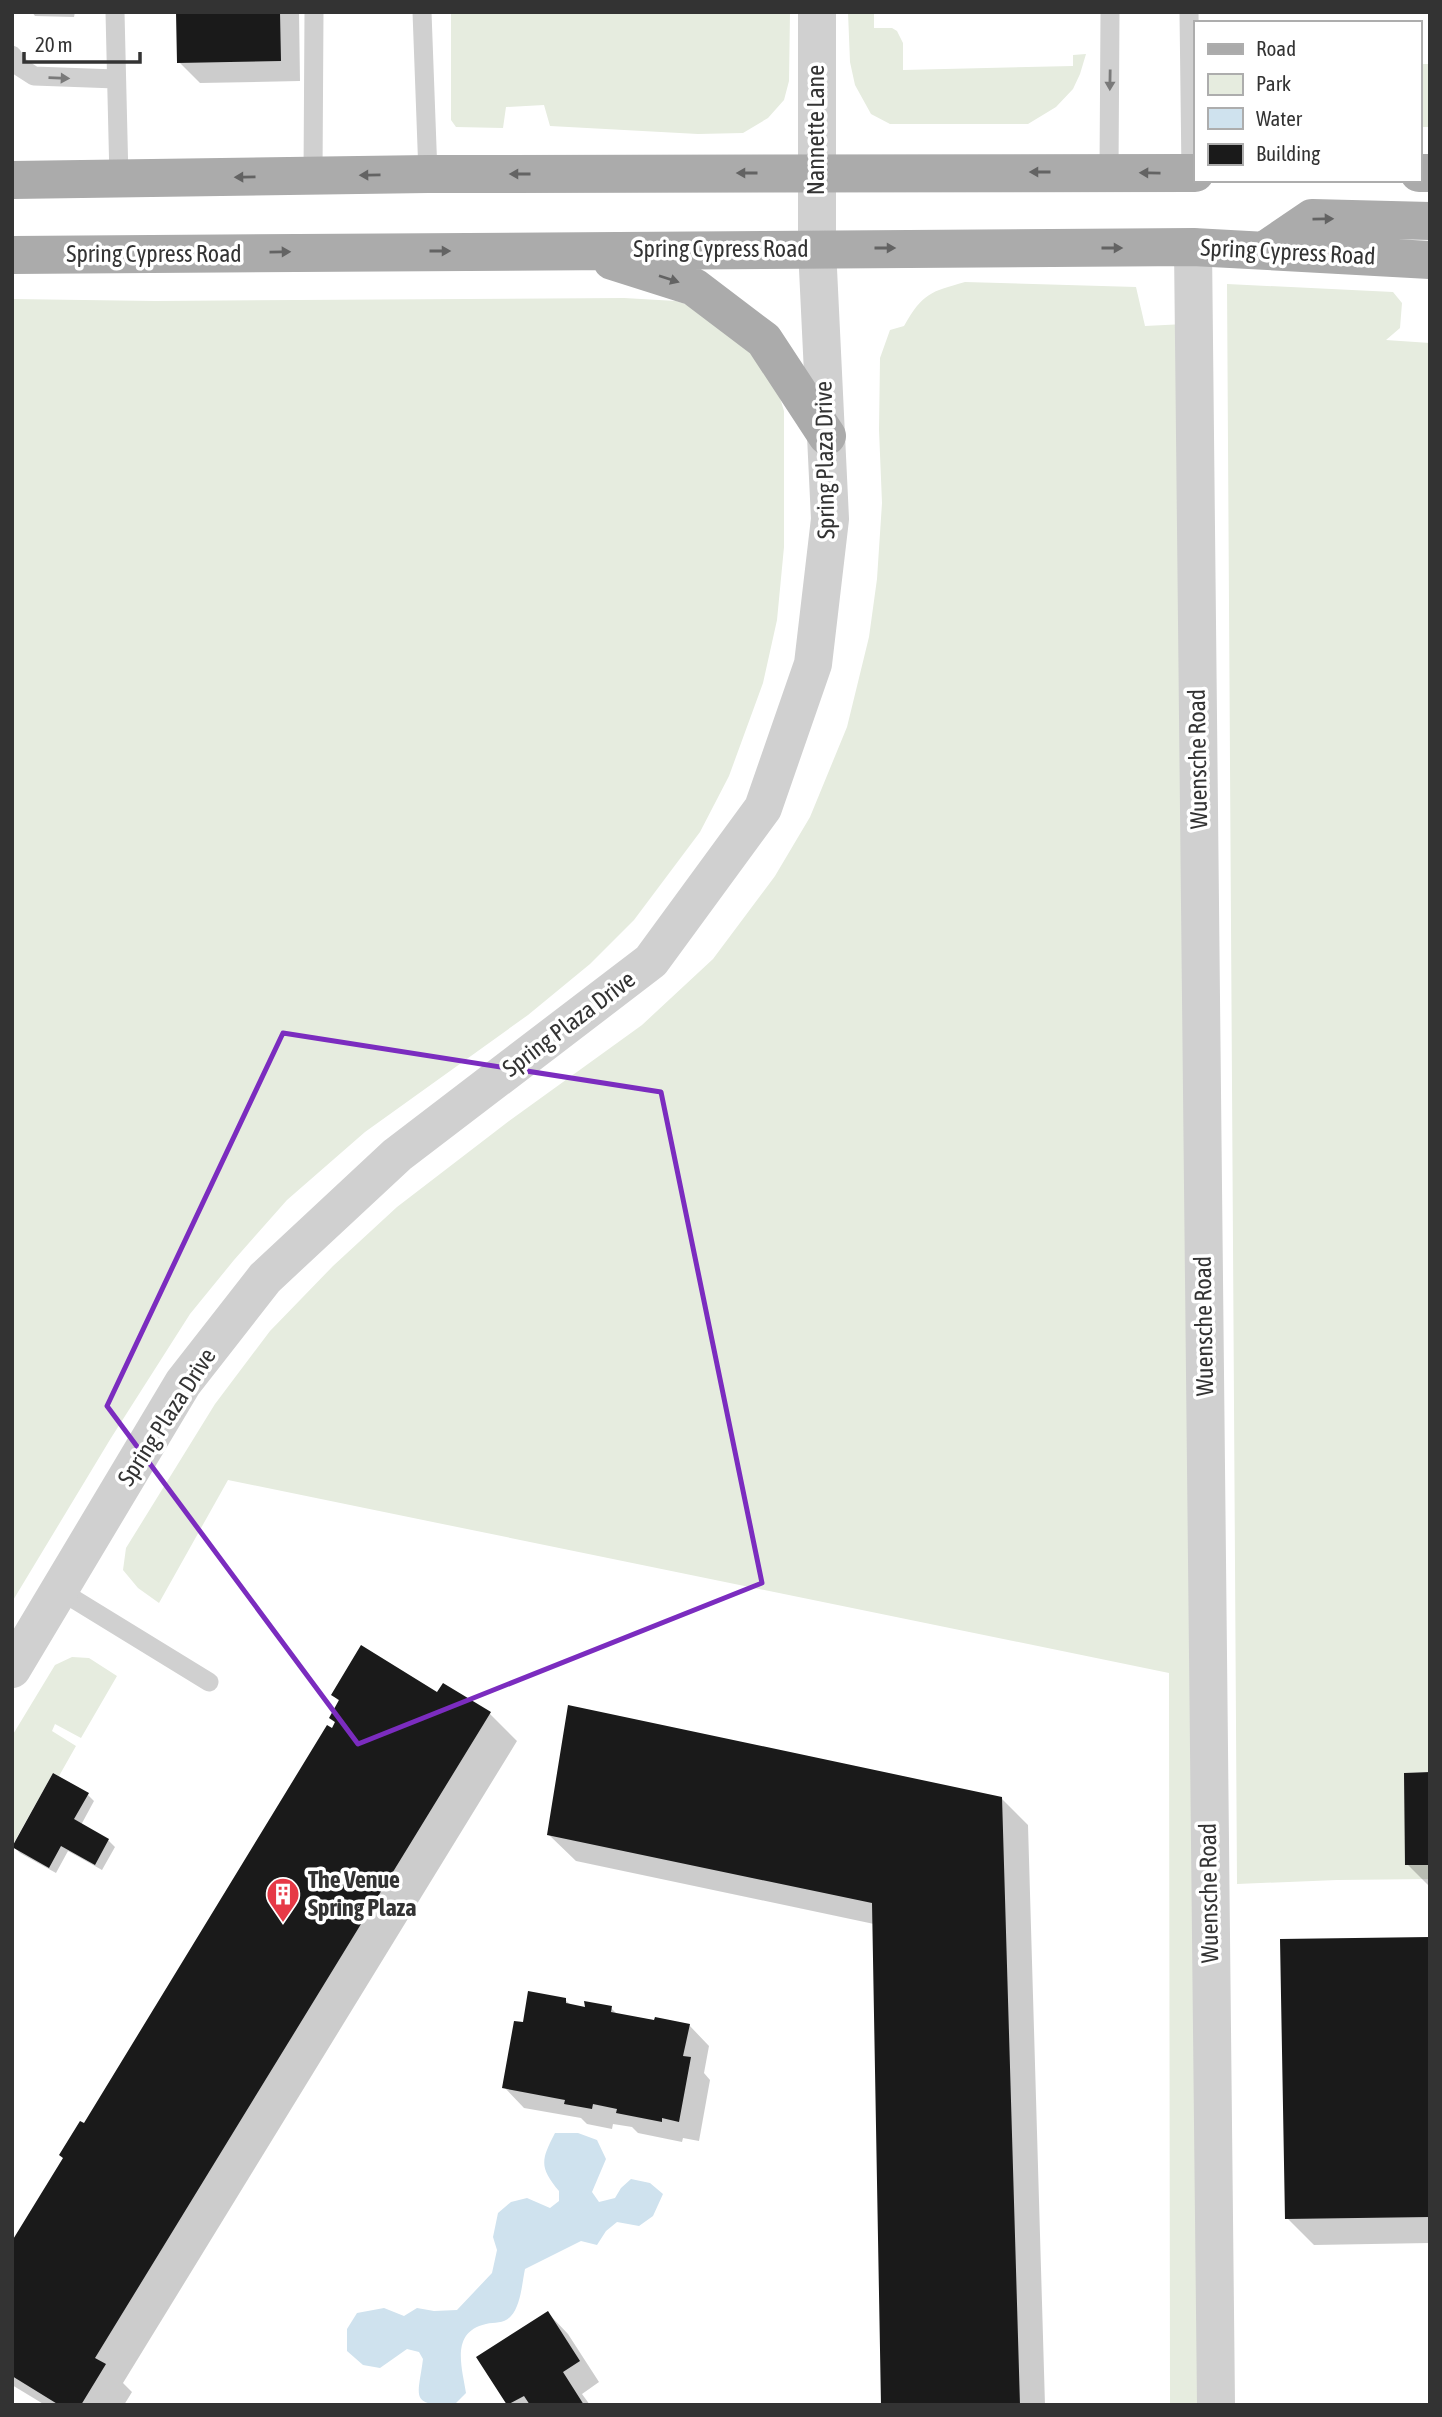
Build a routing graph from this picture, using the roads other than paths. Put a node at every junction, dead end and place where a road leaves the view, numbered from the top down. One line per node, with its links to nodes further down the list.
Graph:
1 (115, 12): 8 (lane)
2 (314, 12): 13 (lane)
3 (422, 12): 11 (lane)
4 (817, 12): 10 (street, Nannette Lane)
5 (1110, 12): 9 (lane, one-way to 9)
6 (1189, 12): 12 (lane)
7 (12, 55): 8 (lane, one-way to 8)
8 (116, 79): 14 (lane)
9 (1109, 172): 10 (main road, one-way to 10); 12 (main road, one-way to 9)
10 (816, 173): 11 (main road, one-way to 11); 18 (street, Nannette Lane)
11 (428, 174): 13 (main road, one-way to 13)
12 (1193, 174)
13 (313, 176): 14 (main road, one-way to 14)
14 (120, 179): 15 (main road)
15 (12, 180)
16 (1430, 221): 20 (main road, one-way to 16)
17 (1194, 247): 18 (main road, Spring Cypress Road, one-way to 17); 20 (main road, Spring Cypress Road); 27 (street, Wuensche Road)
18 (817, 248): 19 (main road, Spring Cypress Road); 23 (street, Spring Plaza Drive)
19 (580, 250): 21 (main road, Spring Cypress Road, one-way to 19); 23 (main road, one-way to 23)
20 (1265, 250): 22 (main road, Spring Cypress Road)
21 (12, 255)
22 (1430, 260)
23 (827, 436): 24 (street, Spring Plaza Drive)
24 (59, 1590): 25 (street, Spring Plaza Drive); 26 (lane)
25 (12, 1669)
26 (209, 1682)
27 (1216, 2405)

